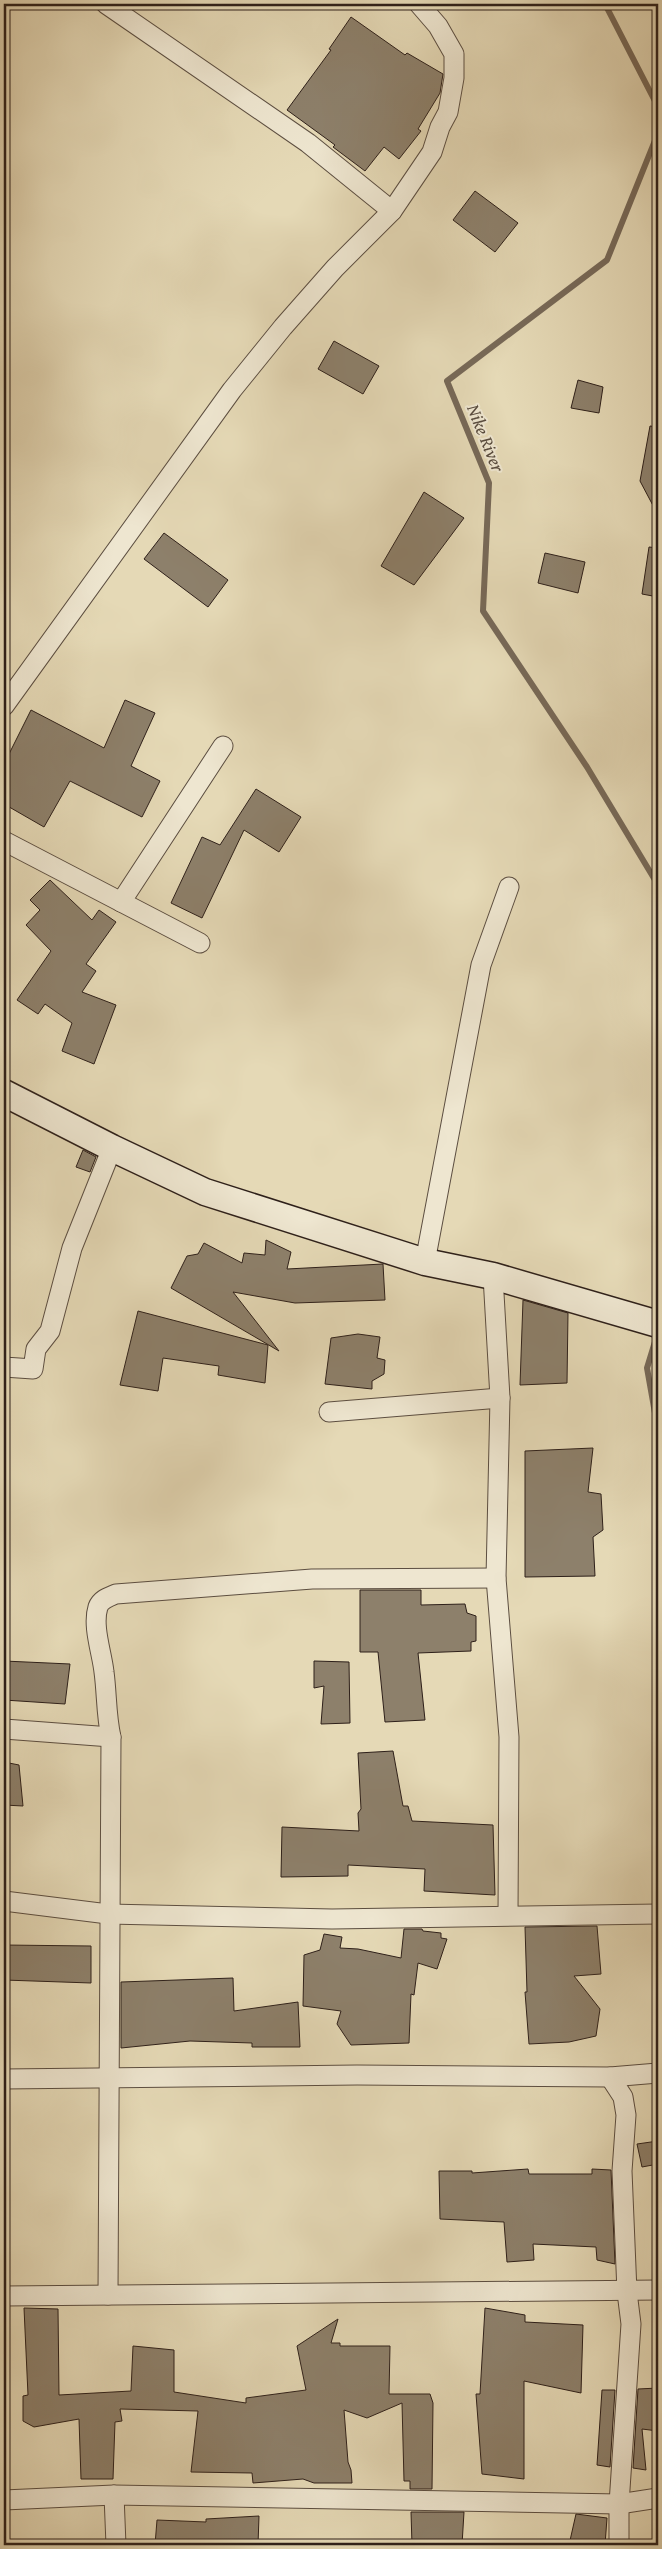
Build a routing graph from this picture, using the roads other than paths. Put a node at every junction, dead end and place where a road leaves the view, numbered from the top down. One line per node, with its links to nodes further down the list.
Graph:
1 (106, 4): 3 (street)
2 (419, 4): 3 (street)
3 (392, 211): 4 (street)
4 (4, 706)
5 (223, 746): 8 (street)
6 (4, 841): 8 (street)
7 (508, 887): 12 (street)
8 (121, 902): 9 (street)
9 (200, 943)
10 (4, 1093): 11 (main road)
11 (112, 1148): 12 (main road); 15 (street)
12 (425, 1262): 13 (main road)
13 (493, 1276): 14 (main road); 16 (street)
14 (658, 1324)
15 (4, 1367)
16 (500, 1398): 17 (street); 18 (street)
17 (329, 1412)
18 (496, 1578): 20 (street); 24 (street)
19 (4, 1729): 20 (street)
20 (110, 1737): 22 (street)
21 (4, 1901): 22 (street)
22 (108, 1914): 24 (street); 28 (street)
23 (658, 1914): 24 (street)
24 (508, 1915)
25 (658, 2073): 26 (street)
26 (610, 2077): 28 (street); 30 (street)
27 (4, 2079): 28 (street)
28 (109, 2079): 31 (street)
29 (658, 2290): 30 (street)
30 (627, 2292): 31 (street); 36 (street)
31 (108, 2295): 32 (street)
32 (4, 2296)
33 (114, 2496): 35 (street); 36 (street); 37 (street)
34 (658, 2498): 36 (street)
35 (4, 2500)
36 (618, 2504): 38 (street)
37 (116, 2545)
38 (619, 2545)

